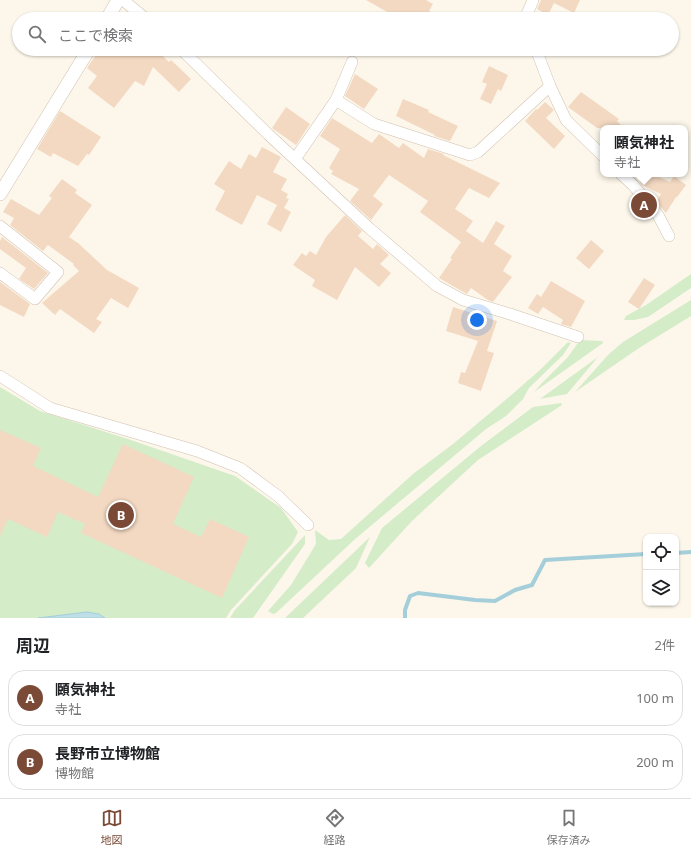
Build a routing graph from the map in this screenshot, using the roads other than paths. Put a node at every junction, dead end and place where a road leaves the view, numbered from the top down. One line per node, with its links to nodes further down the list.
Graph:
1 (118, 0): 4 (street)
2 (123, 0): 5 (street)
3 (533, 0): 6 (street)
4 (111, 12)
5 (138, 12)
6 (528, 12)
7 (84, 56): 16 (street)
8 (188, 56): 14 (street)
9 (539, 56): 11 (street)
10 (352, 62): 12 (street)
11 (550, 86): 12 (street); 13 (street)
12 (336, 100): 14 (street)
13 (600, 153)
14 (295, 159): 20 (street)
15 (624, 177): 18 (street)
16 (0, 194)
17 (0, 226): 19 (street)
18 (669, 236)
19 (0, 273)
20 (578, 337)
21 (0, 376): 22 (street)
22 (308, 525)

